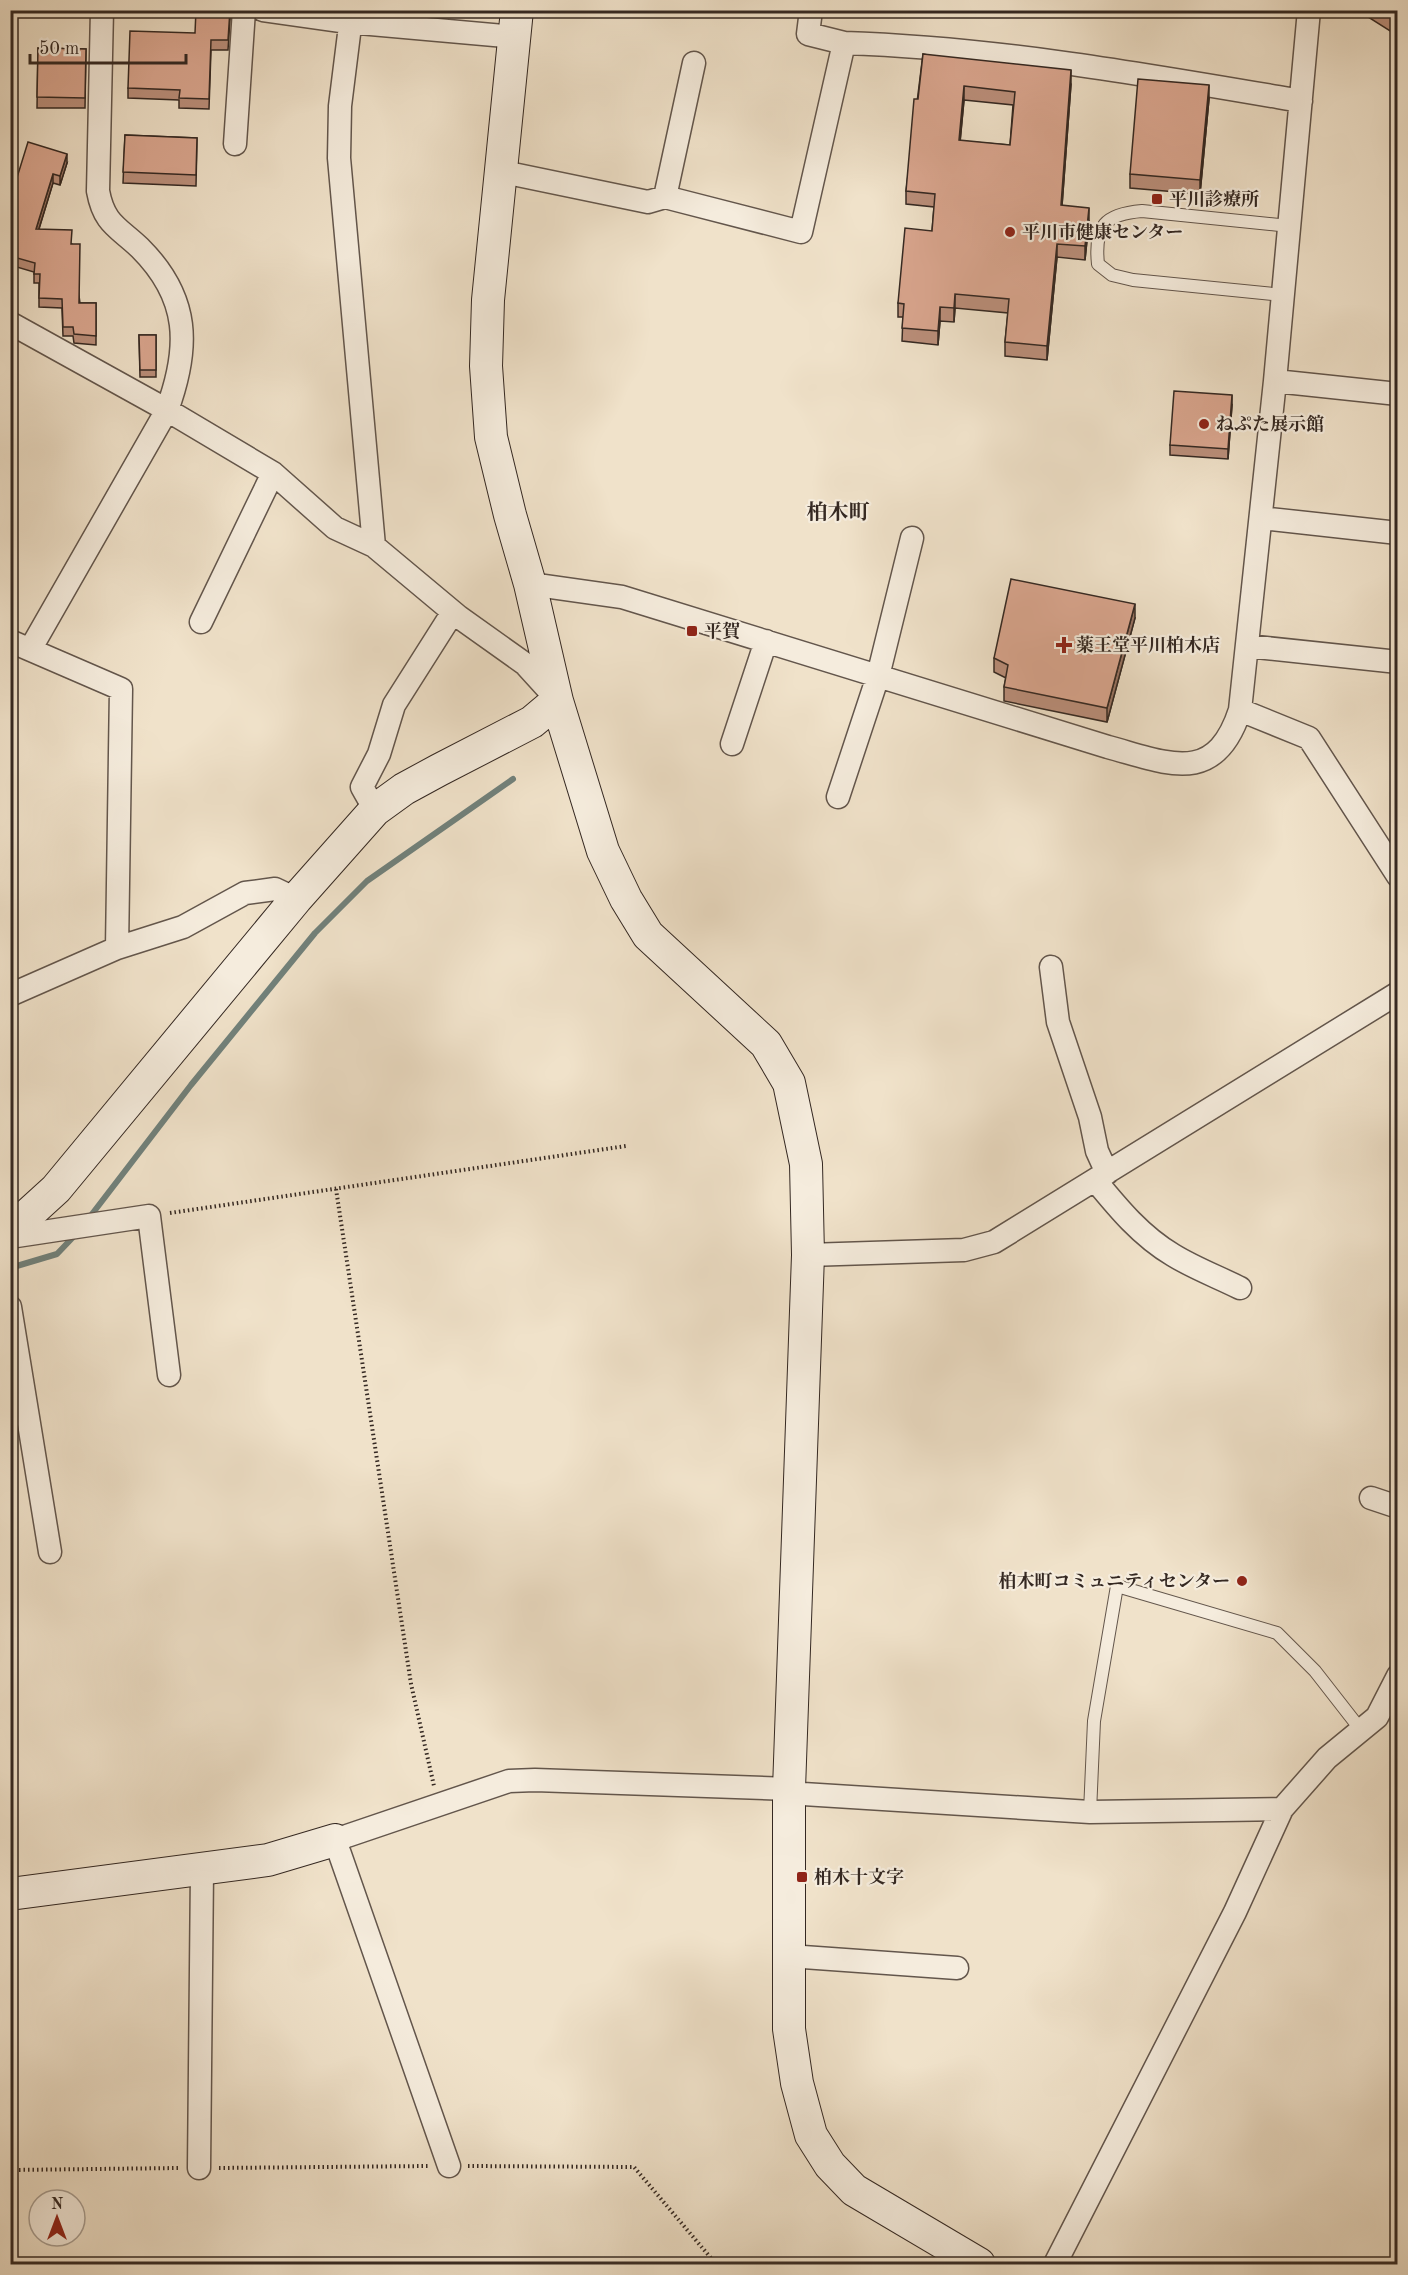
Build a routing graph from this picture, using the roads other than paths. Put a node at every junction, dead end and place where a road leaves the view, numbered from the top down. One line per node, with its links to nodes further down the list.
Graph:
1 (102, 10): 19 (street)
2 (244, 10): 11 (street)
3 (262, 10): 6 (street)
4 (811, 10): 8 (street)
5 (1309, 10): 10 (street)
6 (350, 16): 7 (street); 24 (street)
7 (516, 24): 12 (street)
8 (844, 43): 10 (street); 13 (street)
9 (694, 63): 13 (street)
10 (1301, 101): 14 (street)
11 (235, 144)
12 (503, 172): 13 (street); 25 (street)
13 (664, 196)
14 (1289, 226): 15 (street); 15 (lane)
15 (1283, 295): 17 (street)
16 (10, 323): 19 (street)
17 (1275, 381): 18 (street); 21 (street)
18 (1398, 394)
19 (167, 410): 20 (street); 29 (street)
20 (273, 473): 24 (street); 27 (street)
21 (1261, 518): 22 (street); 30 (street)
22 (1398, 533)
23 (912, 538): 32 (street)
24 (375, 546): 26 (street)
25 (530, 584): 28 (street); 33 (street)
26 (453, 612): 33 (street); 37 (street)
27 (201, 622)
28 (766, 641): 32 (street); 35 (street)
29 (21, 645): 40 (street)
30 (1247, 646): 31 (street); 34 (street)
31 (1398, 662)
32 (878, 676): 34 (street); 36 (street)
33 (558, 701): 37 (street); 47 (street)
34 (1240, 710): 38 (street)
35 (732, 744)
36 (838, 797)
37 (375, 810): 39 (street)
38 (1398, 876)
39 (296, 899): 40 (street); 45 (street)
40 (117, 948): 43 (street)
41 (1051, 967): 44 (street)
42 (1398, 993): 44 (street)
43 (10, 995)
44 (1101, 1176): 47 (street); 48 (street)
45 (10, 1231)
46 (10, 1237): 50 (street)
47 (808, 1254): 56 (street)
48 (1240, 1288)
49 (10, 1307): 53 (street)
50 (169, 1375)
51 (1371, 1498): 52 (street)
52 (1398, 1507)
53 (50, 1552)
54 (1398, 1676): 55 (street)
55 (1361, 1730): 57 (street); 58 (lane)
56 (789, 1789): 58 (street); 59 (street); 62 (street)
57 (1282, 1809): 58 (street); 67 (street)
58 (1090, 1812)
59 (335, 1840): 60 (street); 64 (street)
60 (202, 1870): 61 (street); 65 (street)
61 (10, 1894)
62 (789, 1956): 63 (street); 66 (street)
63 (957, 1968)
64 (449, 2166)
65 (199, 2168)
66 (967, 2262)
67 (1055, 2265)

